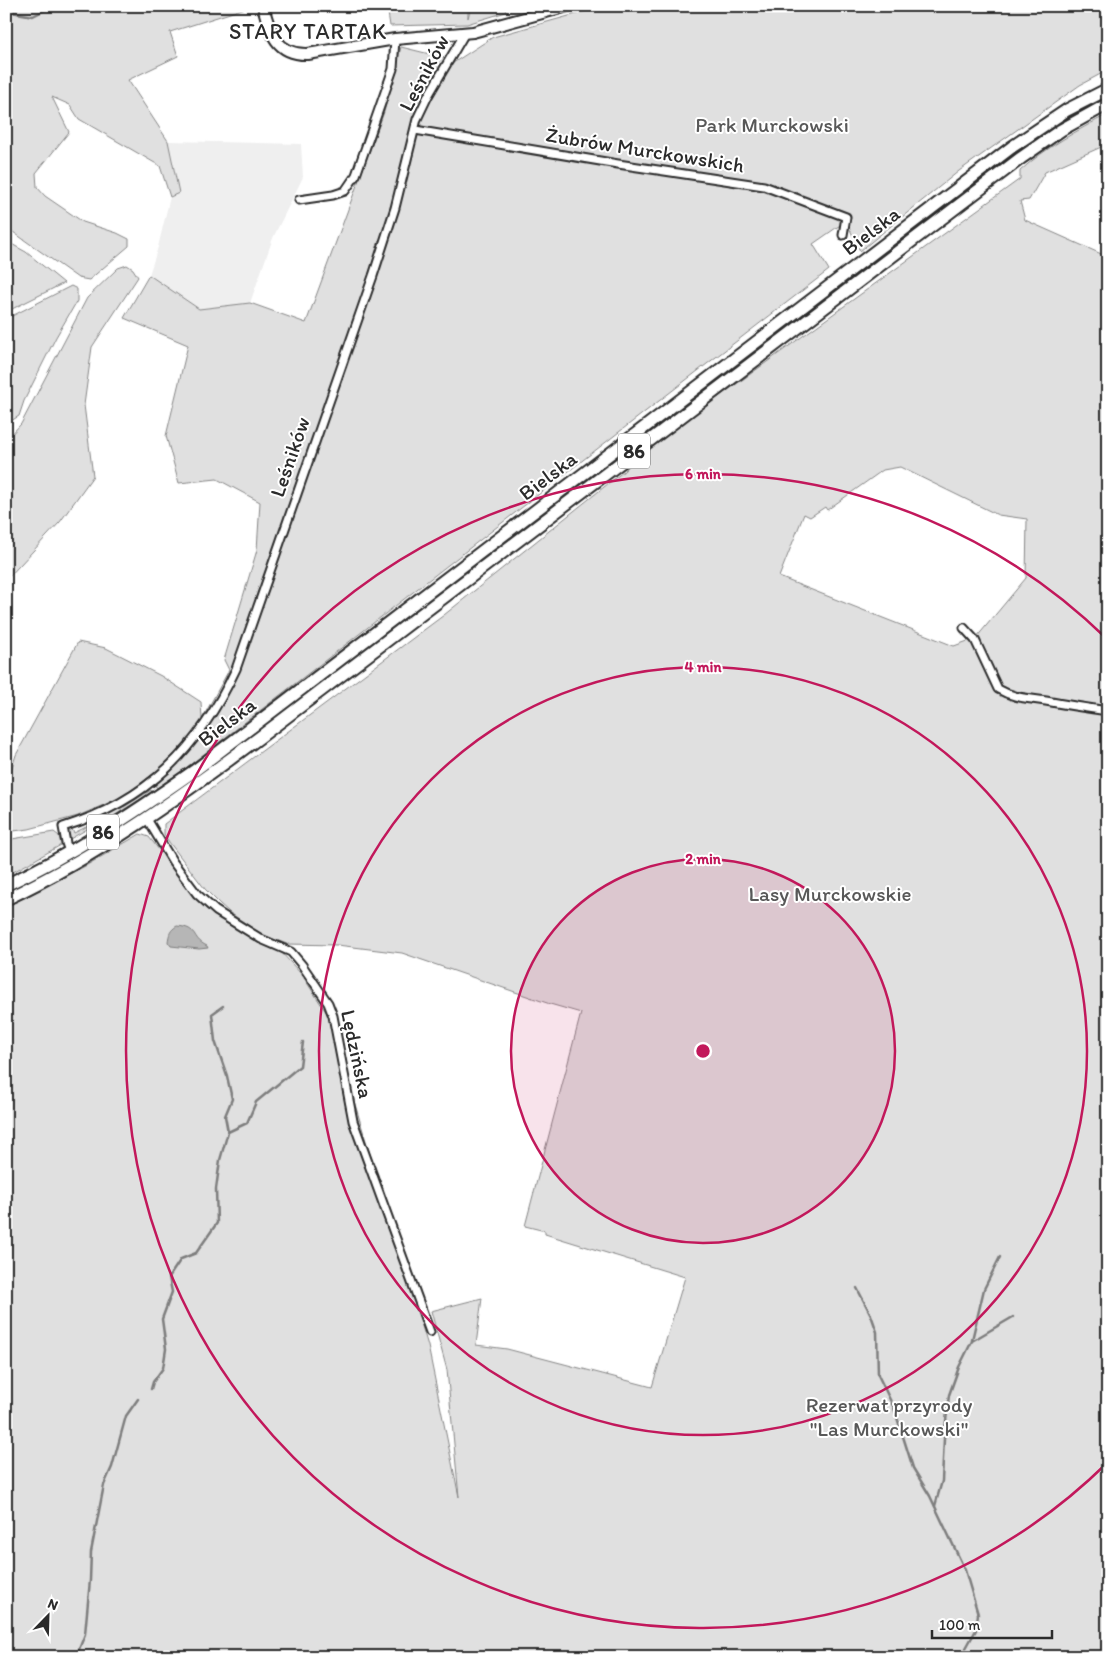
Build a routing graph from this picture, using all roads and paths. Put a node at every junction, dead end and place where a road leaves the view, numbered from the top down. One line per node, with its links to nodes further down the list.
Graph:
1 (263, 6): 4 (street)
2 (568, 6): 3 (street)
3 (465, 33): 4 (street); 7 (street, Leśników)
4 (395, 39): 8 (street)
5 (1108, 89): 13 (main road, Bielska / 86)
6 (1108, 104): 12 (main road, Bielska / 86)
7 (415, 130): 9 (street, Żubrów Murckowskich); 13 (street, Leśników)
8 (299, 200)
9 (843, 235)
10 (964, 628): 11 (street)
11 (1108, 711)
12 (147, 819): 15 (main road, Bielska / 86); 16 (street, Lędzińska)
13 (69, 852): 14 (main road, Bielska / 86)
14 (6, 885)
15 (6, 899)
16 (430, 1332)

